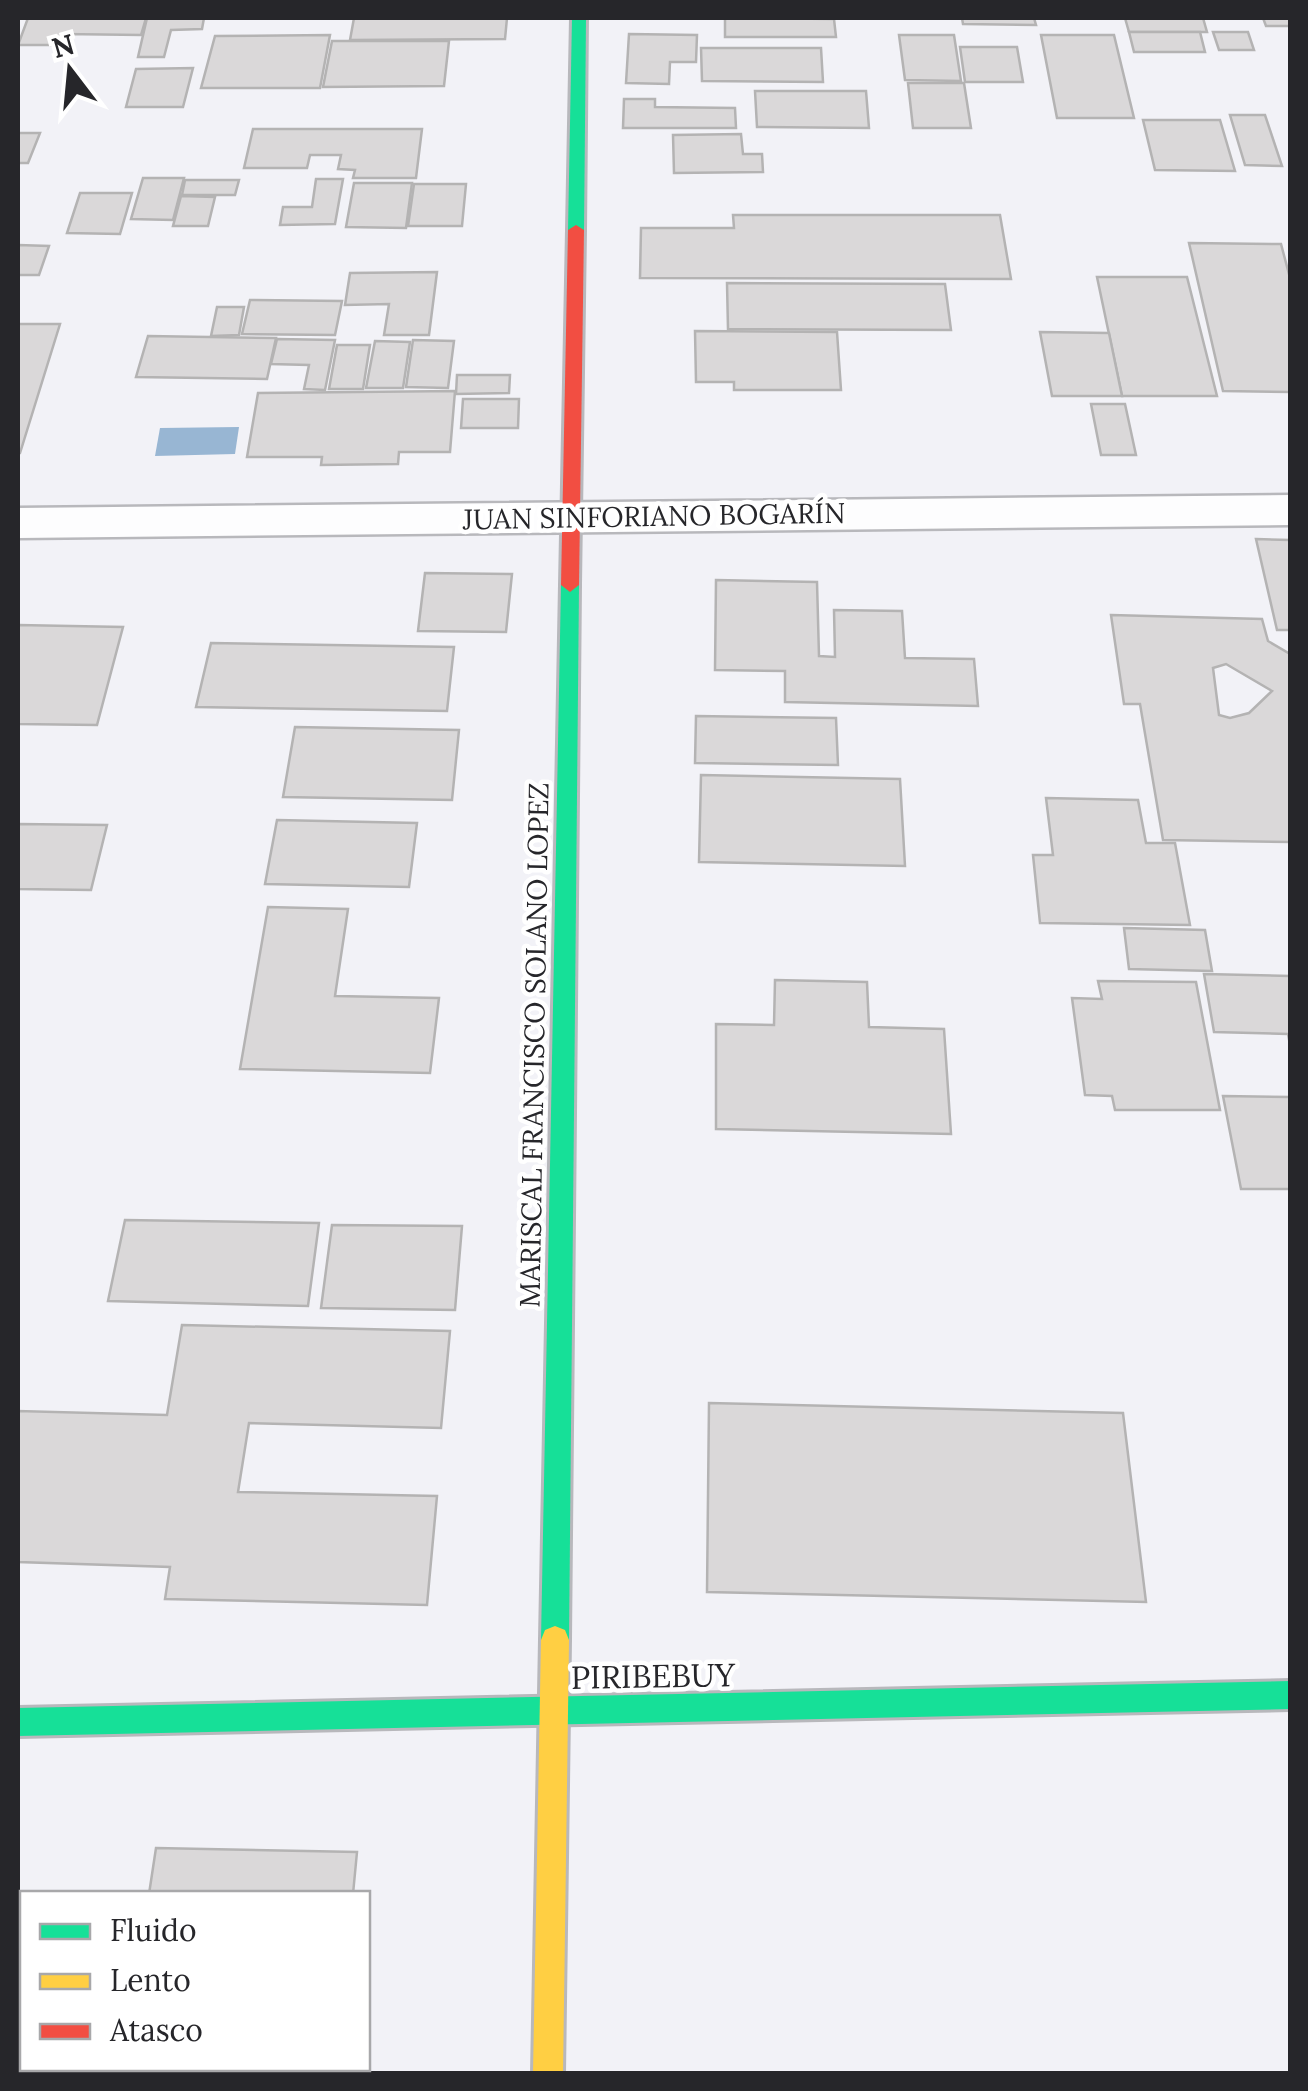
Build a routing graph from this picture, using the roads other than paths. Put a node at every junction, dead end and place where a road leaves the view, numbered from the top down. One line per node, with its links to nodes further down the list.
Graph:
1 (579, 18): 3 (street, MARISCAL FRANCISCO SOLANO LOPEZ)
2 (1290, 510): 3 (street, JUAN SINFORIANO BOGARÍN)
3 (572, 517): 4 (street, JUAN SINFORIANO BOGARÍN); 6 (street, MARISCAL FRANCISCO SOLANO LOPEZ)
4 (18, 522)
5 (1290, 1695): 6 (street, PIRIBEBUY)
6 (554, 1710): 7 (street, PIRIBEBUY); 8 (street, MARISCAL FRANCISCO SOLANO LOPEZ)
7 (18, 1722)
8 (548, 2074)

